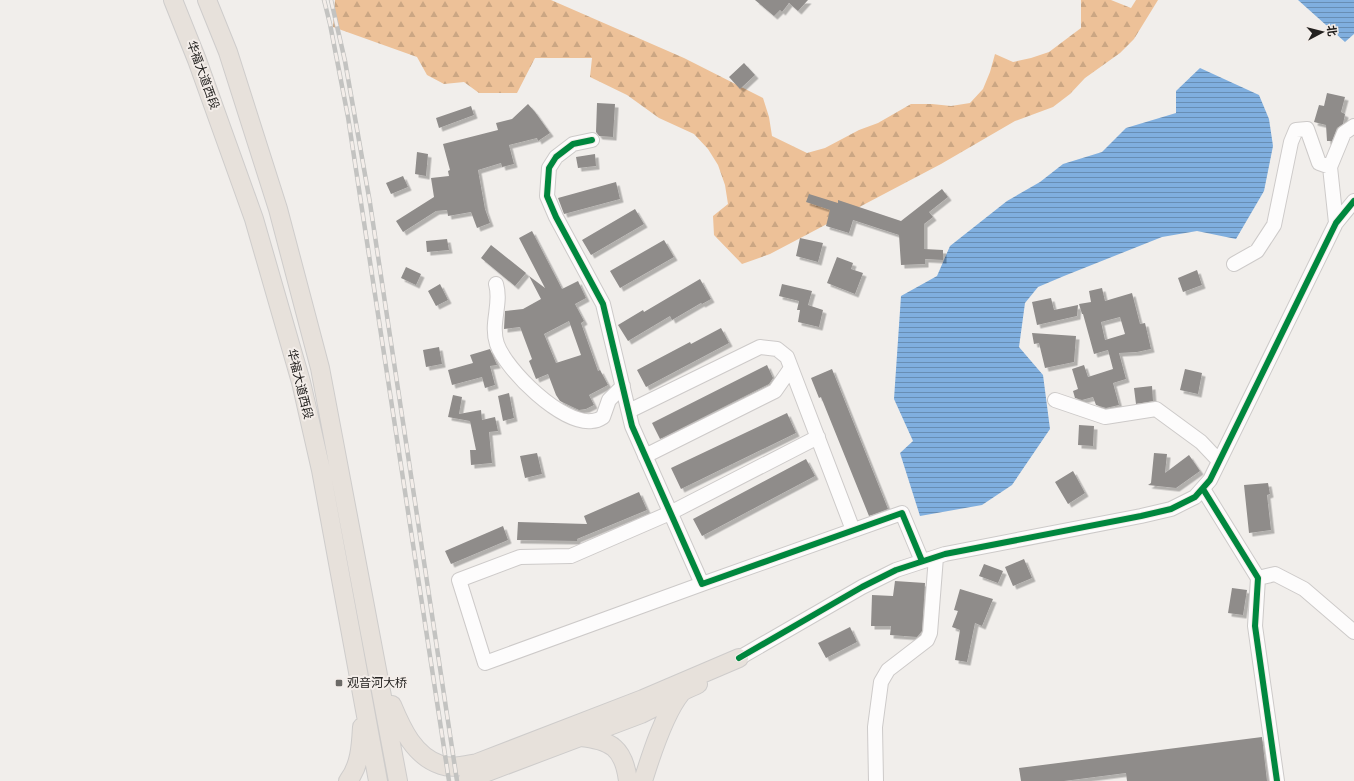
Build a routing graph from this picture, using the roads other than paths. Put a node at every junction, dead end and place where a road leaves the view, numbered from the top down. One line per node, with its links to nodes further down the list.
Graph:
1 (174, 2): 28 (main road, 华福大道西段)
2 (209, 4): 26 (main road, 华福大道西段)
3 (1354, 126): 5 (street)
4 (592, 140): 11 (street)
5 (1330, 167): 7 (street); 8 (street)
6 (1354, 201): 7 (street)
7 (1336, 223): 16 (street)
8 (1234, 264)
9 (496, 284): 11 (street)
10 (791, 368): 13 (street); 14 (street); 15 (street)
11 (623, 386): 13 (street)
12 (1055, 400): 16 (street)
13 (629, 411): 15 (street)
14 (818, 437): 18 (street); 19 (street)
15 (645, 456): 18 (street)
16 (1219, 461): 17 (street)
17 (1203, 489): 20 (street); 22 (street)
18 (670, 513): 23 (street); 23 (street)
19 (853, 530): 21 (street); 23 (street)
20 (936, 557): 21 (street); 36 (street)
21 (922, 561): 25 (street)
22 (1258, 578): 24 (street); 37 (street)
23 (702, 584)
24 (1354, 632)
25 (739, 658): 26 (main road); 27 (main road)
26 (378, 673): 32 (main road, 华福大道西段)
27 (682, 692): 29 (main road); 35 (main road)
28 (362, 696): 30 (main road); 31 (main road, 华福大道西段)
29 (579, 737): 33 (main road); 34 (main road)
30 (348, 781)
31 (378, 781)
32 (398, 781)
33 (467, 781)
34 (628, 781)
35 (643, 781)
36 (876, 781)
37 (1277, 781)

